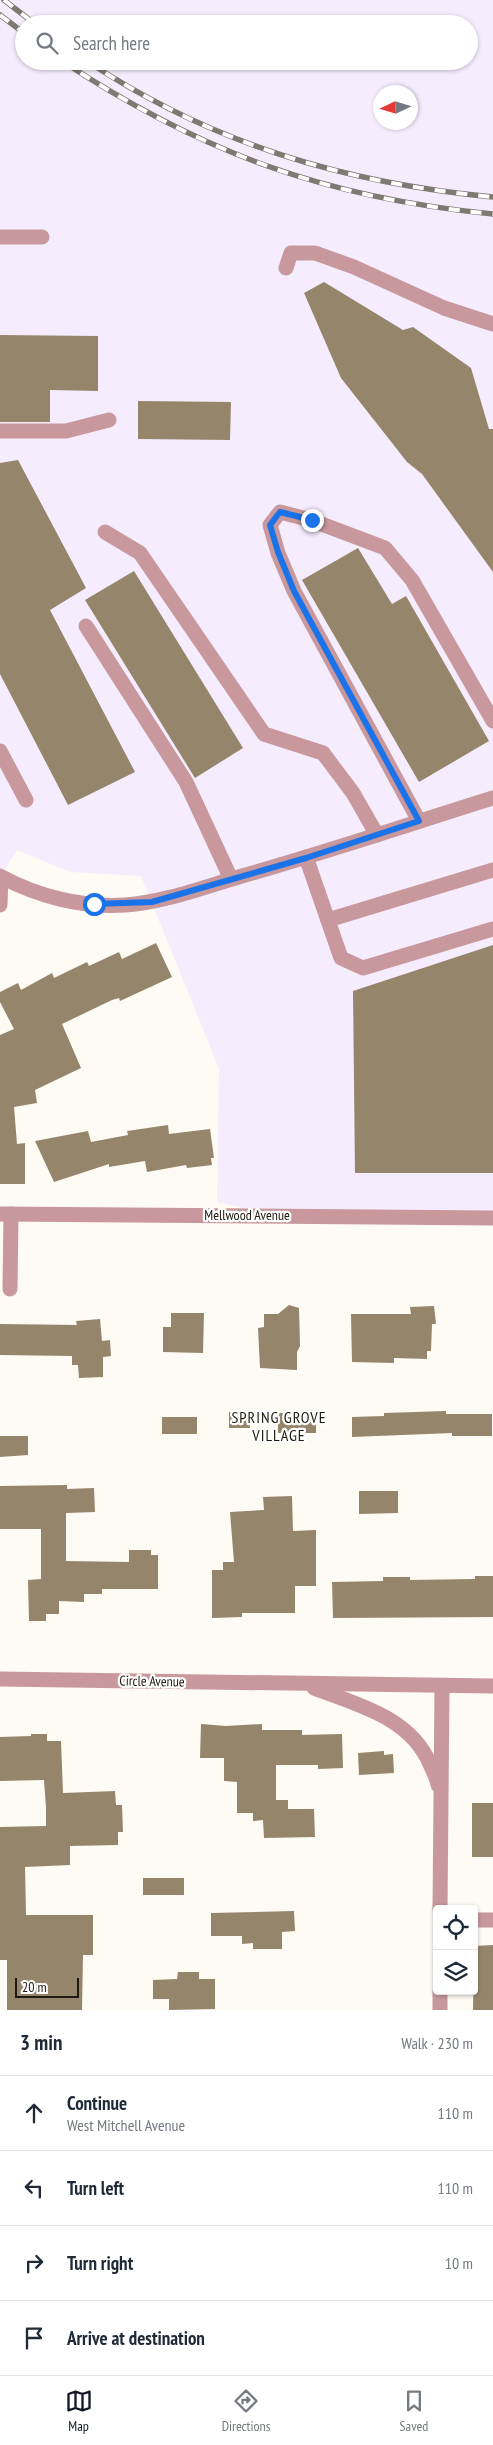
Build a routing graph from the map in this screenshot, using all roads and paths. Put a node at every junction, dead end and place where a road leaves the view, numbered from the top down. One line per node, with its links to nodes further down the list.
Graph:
1 (42, 236): 2 (street)
2 (0, 237)
3 (286, 268): 4 (street)
4 (493, 324)
5 (108, 420): 6 (street)
6 (0, 430)
7 (105, 532): 14 (street)
8 (86, 626): 18 (street)
9 (493, 722): 13 (street)
10 (0, 750): 12 (street)
11 (493, 798): 13 (street)
12 (26, 800)
13 (419, 821): 14 (street)
14 (378, 834): 15 (street)
15 (306, 858): 18 (street); 20 (street)
16 (493, 870): 20 (street)
17 (0, 877): 18 (street); 19 (street)
18 (231, 879)
19 (0, 905)
20 (328, 920): 21 (street)
21 (493, 929)
22 (6, 1214): 23 (street, Mellwood Avenue); 24 (street)
23 (493, 1218)
24 (10, 1289)
25 (0, 1679): 26 (street, Circle Avenue)
26 (303, 1684): 28 (street, Circle Avenue); 29 (street, Circle Avenue)
27 (493, 1686): 28 (street)
28 (442, 1687): 29 (street, Circle Avenue)
29 (442, 1812): 30 (street, Circle Avenue)
30 (440, 1905)
31 (478, 1920): 32 (street)
32 (493, 1920)
33 (440, 1995): 34 (street)
34 (440, 2010)

